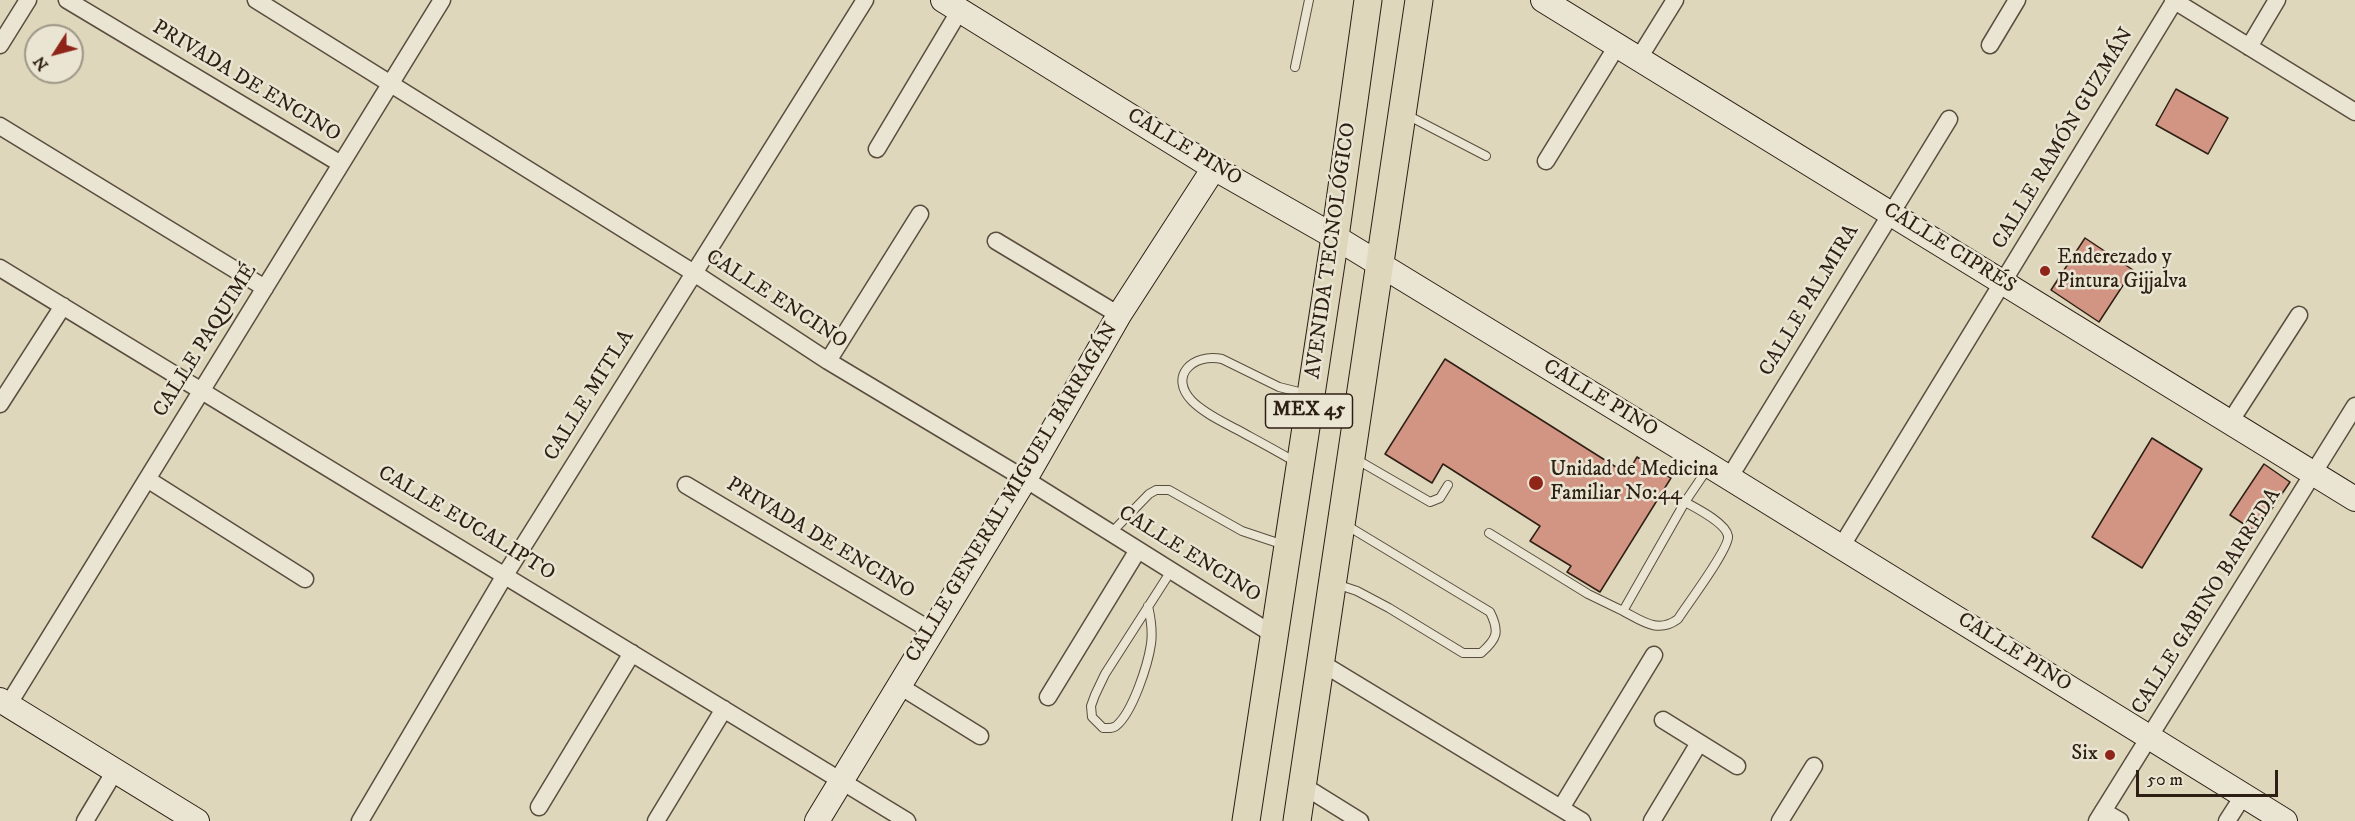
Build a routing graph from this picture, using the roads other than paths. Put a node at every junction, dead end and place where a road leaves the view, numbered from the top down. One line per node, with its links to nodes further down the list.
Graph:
1 (28, 0): 15 (street)
2 (67, 0): 29 (street, PRIVADA DE ENCINO)
3 (256, 0): 21 (street, CALLE ENCINO)
4 (442, 0): 21 (street, CALLE PAQUIMÉ)
5 (865, 0): 37 (street, CALLE MITLA)
6 (1309, 0): 20 (lane)
7 (1368, 0): 33 (main road, AVENIDA TECNOLÓGICO / MEX 45)
8 (1419, 0): 23 (main road, MEX 45)
9 (1543, 0): 17 (street, CALLE CIPRÉS)
10 (1675, 0): 19 (street)
11 (2017, 0): 16 (street)
12 (2174, 0): 18 (street); 38 (street, CALLE RAMÓN GUZMÁN)
13 (2277, 0): 18 (street)
14 (951, 5): 26 (street); 30 (street, CALLE PINO)
15 (0, 45)
16 (1990, 45)
17 (1617, 46): 19 (street, CALLE CIPRÉS); 28 (street)
18 (2249, 47): 22 (street)
19 (1639, 58): 31 (street, CALLE CIPRÉS)
20 (1295, 67)
21 (390, 84): 29 (street, CALLE PAQUIMÉ); 37 (street, CALLE ENCINO)
22 (2355, 112)
23 (1402, 113): 27 (lane); 35 (main road, MEX 45)
24 (1949, 118): 31 (street, CALLE PALMIRA)
25 (0, 126): 39 (street)
26 (877, 149)
27 (1486, 156)
28 (1546, 161)
29 (341, 165): 39 (street, CALLE PAQUIMÉ)
30 (1214, 168): 33 (street, CALLE PINO); 41 (street, CALLE GENERAL MIGUEL BARRAGÁN)
31 (1890, 213): 38 (street, CALLE CIPRÉS); 51 (street, CALLE PALMIRA)
32 (920, 214): 43 (street)
33 (1335, 237): 35 (street, CALLE PINO); 45 (main road, AVENIDA TECNOLÓGICO / MEX 45)
34 (996, 241): 41 (street)
35 (1380, 264): 49 (main road, MEX 45); 51 (street, CALLE PINO)
36 (0, 268): 40 (street, CALLE EUCALIPTO)
37 (694, 273): 43 (street, CALLE ENCINO); 66 (street, CALLE MITLA)
38 (2003, 283): 48 (street, CALLE CIPRÉS); 63 (street, CALLE RAMÓN GUZMÁN)
39 (265, 288): 44 (street, CALLE PAQUIMÉ)
40 (63, 306): 44 (street, CALLE EUCALIPTO); 46 (street)
41 (1119, 315): 54 (street, CALLE GENERAL MIGUEL BARRAGÁN)
42 (2299, 315): 48 (street)
43 (828, 361): 54 (street, CALLE ENCINO)
44 (202, 389): 53 (street, CALLE PAQUIMÉ); 66 (street, CALLE EUCALIPTO)
45 (1311, 395): 50 (main road, AVENIDA TECNOLÓGICO / MEX 45); 50 (lane)
46 (0, 404)
47 (2355, 406): 52 (street, CALLE GABINO BARREDA)
48 (2230, 422): 52 (street, CALLE CIPRÉS)
49 (1351, 456): 56 (lane); 59 (main road, MEX 45)
50 (1300, 464): 62 (main road, AVENIDA TECNOLÓGICO / MEX 45)
51 (1719, 472): 58 (lane); 63 (street, CALLE PINO)
52 (2314, 473): 57 (street, CALLE CIPRÉS); 82 (street, CALLE GABINO BARREDA)
53 (147, 479): 67 (street); 78 (street, CALLE PAQUIMÉ)
54 (1025, 479): 60 (street, CALLE ENCINO); 71 (street, CALLE GENERAL MIGUEL BARRAGÁN)
55 (686, 485): 71 (street, PRIVADA DE ENCINO)
56 (1448, 485)
57 (2355, 499)
58 (1685, 502): 70 (lane); 70 (lane)
59 (1341, 523): 68 (main road, MEX 45); 68 (lane)
60 (1111, 533): 62 (lane); 64 (street, CALLE ENCINO)
61 (1489, 533): 70 (lane)
62 (1288, 547): 72 (main road, AVENIDA TECNOLÓGICO / MEX 45)
63 (1841, 547): 82 (street, CALLE PINO)
64 (1138, 550): 65 (street, CALLE ENCINO); 77 (street)
65 (1171, 571): 69 (lane); 72 (street, CALLE ENCINO)
66 (505, 575): 73 (street, CALLE EUCALIPTO); 95 (street, CALLE MITLA)
67 (305, 579)
68 (1333, 582): 75 (main road, MEX 45)
69 (1148, 606): 69 (lane)
70 (1623, 611)
71 (932, 632): 76 (street, CALLE GENERAL MIGUEL BARRAGÁN)
72 (1274, 635): 99 (main road, AVENIDA TECNOLÓGICO / MEX 45)
73 (632, 653): 79 (street, CALLE EUCALIPTO); 90 (street)
74 (1654, 655): 91 (street)
75 (1320, 662): 88 (main road, MEX 45); 91 (street)
76 (898, 685): 81 (street); 87 (street, CALLE GENERAL MIGUEL BARRAGÁN)
77 (1048, 697)
78 (4, 703): 86 (street)
79 (724, 709): 87 (street, CALLE EUCALIPTO); 96 (street)
80 (1663, 720): 83 (street)
81 (980, 735)
82 (2150, 736): 89 (street, CALLE PINO); 92 (street, CALLE GABINO BARREDA)
83 (1700, 743): 84 (street); 103 (street)
84 (1737, 766)
85 (1814, 766): 104 (street)
86 (115, 771): 93 (street); 94 (street)
87 (841, 781): 97 (street, CALLE GENERAL MIGUEL BARRAGÁN); 98 (street, CALLE EUCALIPTO)
88 (1302, 785): 100 (main road, MEX 45); 101 (street)
89 (2243, 796): 106 (street); 107 (street, CALLE PINO)
90 (539, 807)
91 (1562, 808): 102 (street)
92 (2100, 816): 105 (street)
93 (85, 821)
94 (197, 821)
95 (360, 821)
96 (656, 821)
97 (817, 821)
98 (907, 821)
99 (1246, 821)
100 (1297, 821)
101 (1360, 821)
102 (1582, 821)
103 (1652, 821)
104 (1780, 821)
105 (2120, 821)
106 (2227, 821)
107 (2285, 821)

